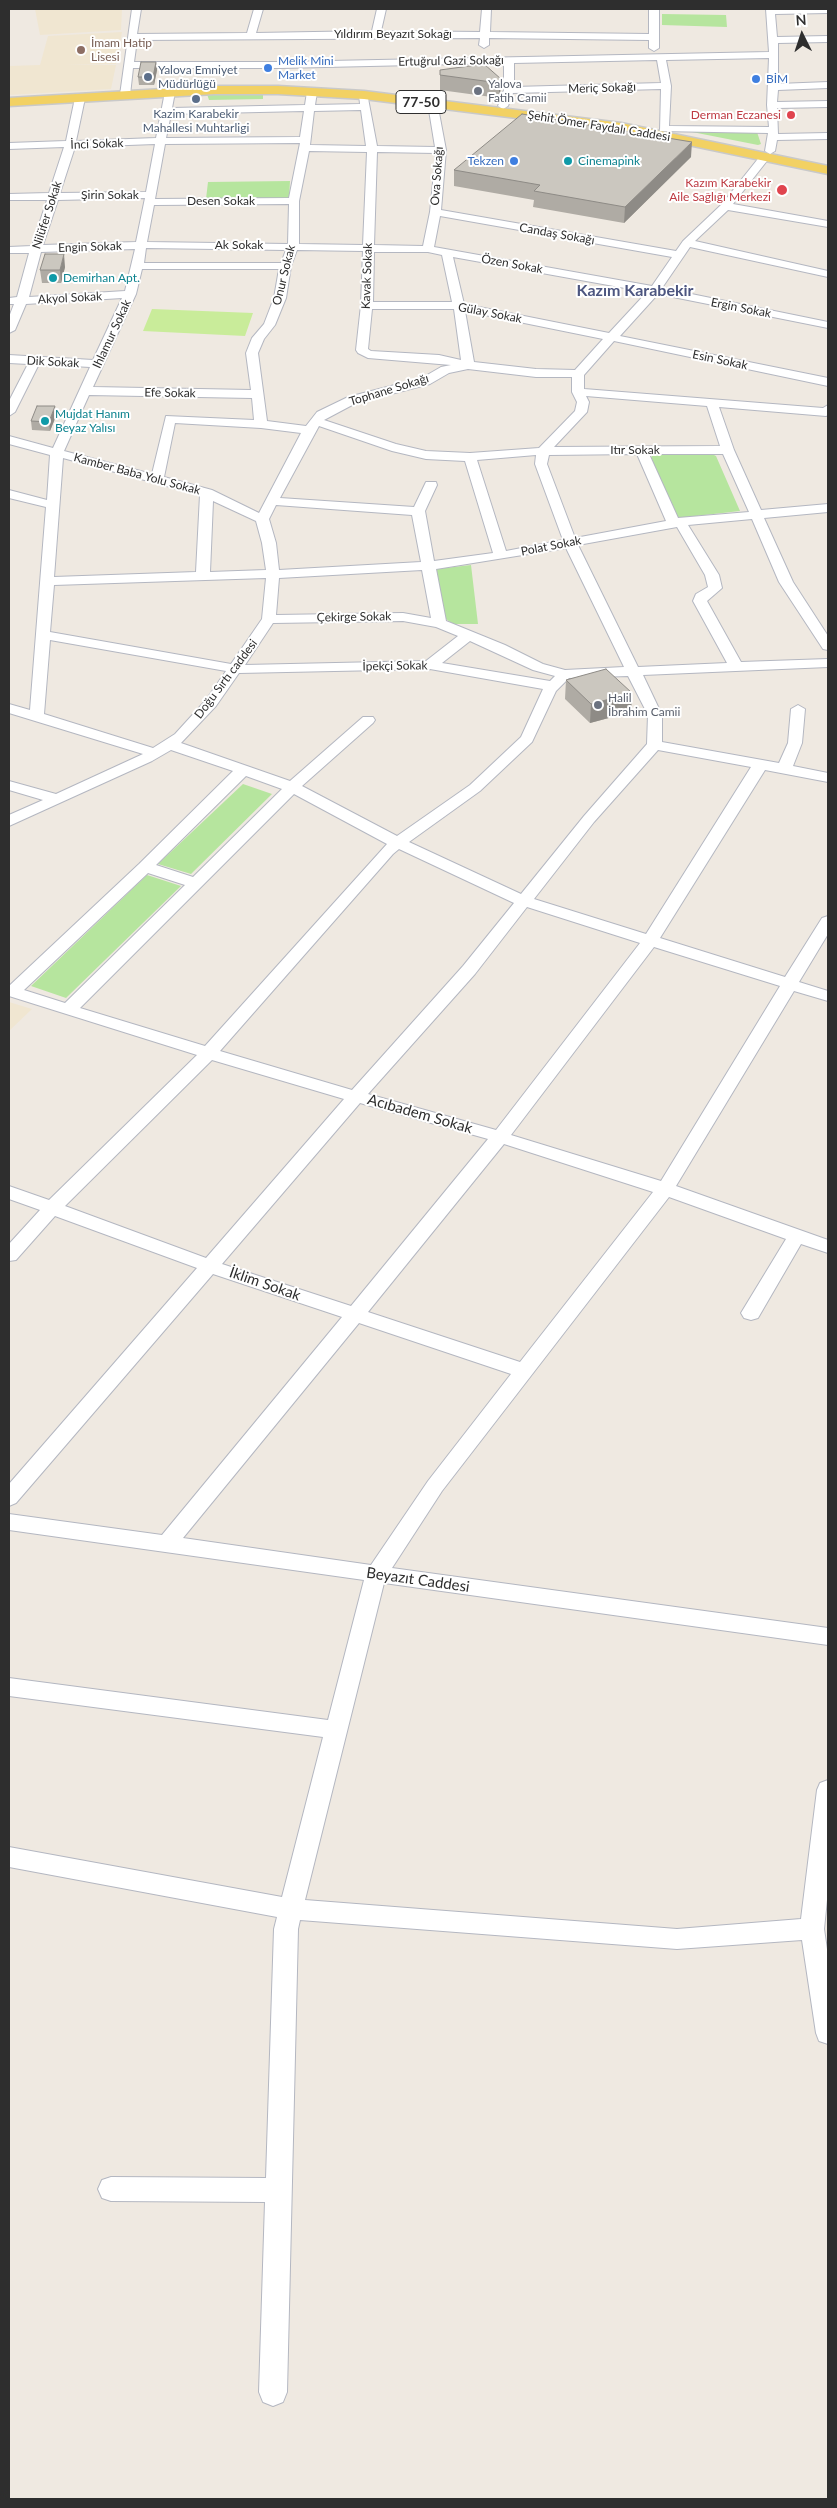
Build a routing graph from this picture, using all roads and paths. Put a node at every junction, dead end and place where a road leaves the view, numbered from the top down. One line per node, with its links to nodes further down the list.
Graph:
1 (136, 9): 11 (street)
2 (258, 9): 10 (street)
3 (381, 9): 8 (street)
4 (487, 9): 9 (street)
5 (654, 9): 12 (street)
6 (771, 10): 7 (street); 14 (street)
7 (828, 10)
8 (376, 34): 9 (street, Yıldırım Beyazıt Sokağı); 10 (street, Yıldırım Beyazıt Sokağı)
9 (484, 34): 12 (street, Yıldırım Beyazıt Sokağı); 18 (street)
10 (251, 35): 11 (street, Yıldırım Beyazıt Sokağı)
11 (133, 37): 19 (street)
12 (653, 37): 16 (street)
13 (828, 39): 14 (street)
14 (773, 40): 15 (street)
15 (774, 55): 16 (street, Ertuğrul Gazi Sokağı); 22 (street)
16 (658, 57): 17 (street, Ertuğrul Gazi Sokağı); 21 (street)
17 (509, 60): 18 (street, Ertuğrul Gazi Sokağı); 23 (street)
18 (482, 61): 19 (street, Ertuğrul Gazi Sokağı)
19 (128, 65): 24 (street)
20 (828, 85): 22 (street)
21 (666, 86): 23 (street, Meriç Sokağı); 36 (street)
22 (773, 87): 32 (street)
23 (509, 90): 33 (street)
24 (125, 92): 25 (main road, Şehit Ömer Faydalı Caddesi / 77-50); 27 (main road, Şehit Ömer Faydalı Caddesi / 77-50); 28 (main road, Şehit Ömer Faydalı Caddesi / 77-50); 33 (main road, Şehit Ömer Faydalı Caddesi / 77-50)
25 (170, 92): 26 (main road, Şehit Ömer Faydalı Caddesi / 77-50); 35 (street, Ihlamur Sokak)
26 (312, 92): 29 (main road, Şehit Ömer Faydalı Caddesi / 77-50); 34 (street, Onur Sokak)
27 (80, 98): 28 (main road, Şehit Ömer Faydalı Caddesi / 77-50); 41 (street, Nilüfer Sokak)
28 (9, 101)
29 (364, 101): 30 (main road, Şehit Ömer Faydalı Caddesi / 77-50); 34 (street); 43 (street, Kavak Sokak)
30 (433, 104): 44 (street, Ova Sokağı); 45 (main road, Şehit Ömer Faydalı Caddesi / 77-50)
31 (828, 104): 32 (street)
32 (772, 105): 37 (street)
33 (503, 106): 36 (main road, Şehit Ömer Faydalı Caddesi / 77-50)
34 (310, 108): 35 (street); 40 (street, Onur Sokak)
35 (167, 110): 39 (street, Ihlamur Sokak)
36 (664, 129): 37 (street); 45 (main road, Şehit Ömer Faydalı Caddesi / 77-50)
37 (773, 134): 38 (street); 45 (street)
38 (828, 136)
39 (162, 141): 40 (street, İnci Sokak); 41 (street, İnci Sokak); 50 (street, Ihlamur Sokak)
40 (305, 144): 43 (street, İnci Sokak); 51 (street, Onur Sokak)
41 (70, 145): 42 (street, İnci Sokak); 48 (street, Nilüfer Sokak)
42 (9, 146)
43 (372, 149): 44 (street, İnci Sokak); 59 (street, Kavak Sokak)
44 (441, 150): 53 (street, Ova Sokağı)
45 (768, 154): 46 (main road, Şehit Ömer Faydalı Caddesi / 77-50); 47 (main road, Şehit Ömer Faydalı Caddesi / 77-50); 52 (street)
46 (828, 163)
47 (828, 170)
48 (53, 196): 49 (street, Şirin Sokak); 50 (street, Şirin Sokak); 58 (street, Nilüfer Sokak)
49 (9, 197)
50 (150, 199): 51 (street, Desen Sokak); 56 (street, Ihlamur Sokak)
51 (294, 201): 57 (street, Onur Sokak)
52 (726, 206): 54 (street); 55 (street)
53 (435, 212): 60 (street, Ova Sokağı); 63 (street, Candaş Sokağı)
54 (828, 224)
55 (687, 243): 63 (street); 66 (street)
56 (141, 245): 57 (street, Ak Sokak); 58 (street, Engin Sokak); 64 (street, Ihlamur Sokak)
57 (293, 246): 59 (street, Ak Sokak); 65 (street, Onur Sokak)
58 (36, 249): 61 (street, Engin Sokak); 69 (street, Nilüfer Sokak)
59 (368, 249): 60 (street, Özen Sokak); 71 (street, Kavak Sokak)
60 (428, 249): 62 (street, Özen Sokak)
61 (9, 250)
62 (447, 253): 67 (street, Özen Sokak); 72 (street)
63 (678, 255): 67 (street)
64 (136, 266): 65 (street); 68 (street, Ihlamur Sokak)
65 (285, 266): 84 (street, Onur Sokak)
66 (828, 274)
67 (654, 290): 73 (street, Ergin Sokak); 75 (street)
68 (130, 294): 69 (street, Akyol Sokak); 78 (street, Ihlamur Sokak)
69 (22, 300): 70 (street, Akyol Sokak); 74 (street, Nilüfer Sokak)
70 (9, 301)
71 (366, 305): 72 (street, Gülay Sokak); 79 (street, Kavak Sokak)
72 (459, 306): 75 (street, Gülay Sokak); 79 (street)
73 (828, 325)
74 (9, 330)
75 (612, 337): 80 (street); 81 (street, Esin Sokak)
76 (9, 360): 77 (street, Dik Sokak)
77 (35, 361): 78 (street, Dik Sokak); 86 (street)
78 (98, 364): 82 (street, Ihlamur Sokak)
79 (468, 365): 80 (street, Tophane Sokağı); 89 (street, Tophane Sokağı)
80 (578, 374): 83 (street)
81 (828, 382)
82 (84, 392): 84 (street, Efe Sokak); 94 (street, Ihlamur Sokak)
83 (578, 392): 85 (street); 93 (street)
84 (256, 394): 88 (street, Onur Sokak)
85 (711, 401): 87 (street); 92 (street)
86 (9, 412)
87 (827, 412)
88 (261, 424): 89 (street, Itır Sokak); 96 (street, Itır Sokak)
89 (312, 425): 95 (street, Itır Sokak); 100 (street)
90 (9, 440): 94 (street, Kamber Baba Yolu Sokak)
91 (641, 450): 92 (street, Itır Sokak); 93 (street, Itır Sokak); 106 (street)
92 (728, 450): 104 (street)
93 (543, 451): 95 (street, Itır Sokak); 107 (street)
94 (57, 452): 96 (street, Kamber Baba Yolu Sokak); 101 (street, Ihlamur Sokak)
95 (470, 456): 108 (street)
96 (157, 479): 98 (street, Kamber Baba Yolu Sokak)
97 (431, 485): 103 (street)
98 (207, 493): 105 (street, Kamber Baba Yolu Sokak); 111 (street)
99 (9, 494): 101 (street)
100 (273, 501): 103 (street); 105 (street)
101 (53, 505): 112 (street, Ihlamur Sokak)
102 (828, 508): 104 (street, Polat Sokak)
103 (418, 511): 109 (street)
104 (755, 514): 106 (street, Polat Sokak); 117 (street)
105 (262, 519): 110 (street, Doğu Sırtı caddesi)
106 (677, 523): 107 (street, Polat Sokak); 120 (street)
107 (570, 542): 108 (street, Polat Sokak); 122 (street)
108 (501, 556): 109 (street, Polat Sokak)
109 (429, 566): 110 (street, Polat Sokak); 114 (street)
110 (273, 574): 111 (street, Polat Sokak); 113 (street, Doğu Sırtı caddesi)
111 (203, 576): 112 (street, Polat Sokak)
112 (47, 581): 116 (street, Ihlamur Sokak)
113 (269, 619): 114 (street, Çekirge Sokak); 121 (street, Doğu Sırtı caddesi)
114 (439, 623): 115 (street, Çekirge Sokak)
115 (468, 635): 119 (street); 123 (street, Çekirge Sokak)
116 (44, 636): 121 (street, İpekçi Sokak); 127 (street, Ihlamur Sokak)
117 (828, 646)
118 (828, 663): 120 (street, Çekirge Sokak)
119 (430, 665): 121 (street, İpekçi Sokak); 124 (street, İpekçi Sokak)
120 (736, 667): 122 (street, Çekirge Sokak)
121 (236, 669): 129 (street, Doğu Sırtı caddesi)
122 (634, 672): 123 (street, Çekirge Sokak); 130 (street)
123 (565, 674): 124 (street)
124 (552, 686): 140 (street)
125 (9, 708): 127 (street)
126 (798, 709): 133 (street)
127 (37, 716): 131 (street)
128 (368, 720): 137 (street)
129 (169, 744): 131 (street, Doğu Sırtı caddesi); 134 (street)
130 (654, 745): 132 (street); 143 (street)
131 (156, 753): 138 (street, Doğu Sırtı caddesi)
132 (760, 765): 133 (street); 145 (street)
133 (784, 769): 135 (street)
134 (243, 770): 137 (street); 141 (street)
135 (828, 777)
136 (9, 785): 138 (street)
137 (292, 787): 140 (street); 142 (street)
138 (57, 799): 139 (street, Doğu Sırtı caddesi)
139 (9, 821)
140 (398, 843): 143 (street); 150 (street)
141 (145, 867): 142 (street); 147 (street)
142 (195, 883): 149 (street)
143 (524, 901): 145 (street); 151 (street)
144 (828, 921): 146 (street)
145 (650, 941): 146 (street); 152 (street)
146 (790, 985): 148 (street); 153 (street)
147 (11, 991): 149 (street, Acıbadem Sokak)
148 (828, 996)
149 (69, 1009): 150 (street, Acıbadem Sokak)
150 (209, 1053): 151 (street, Acıbadem Sokak); 155 (street)
151 (356, 1096): 152 (street, Acıbadem Sokak); 159 (street)
152 (500, 1137): 153 (street, Acıbadem Sokak); 161 (street)
153 (665, 1189): 156 (street, Acıbadem Sokak); 162 (street)
154 (9, 1192): 155 (street, İklim Sokak)
155 (52, 1208): 158 (street); 159 (street, İklim Sokak)
156 (797, 1236): 157 (street, Acıbadem Sokak); 160 (street)
157 (828, 1247)
158 (9, 1255)
159 (209, 1266): 161 (street, İklim Sokak); 163 (street)
160 (751, 1313)
161 (356, 1315): 162 (street, İklim Sokak); 165 (street)
162 (524, 1371): 166 (street)
163 (9, 1498)
164 (9, 1522): 165 (street, Beyazıt Caddesi)
165 (167, 1544): 166 (street, Beyazıt Caddesi)
166 (376, 1574): 167 (street, Beyazıt Caddesi); 169 (street)
167 (828, 1637)
168 (9, 1687): 169 (street)
169 (337, 1730): 172 (street)
170 (828, 1790): 173 (street)
171 (9, 1857): 172 (street)
172 (291, 1909): 173 (street); 176 (street)
173 (812, 1928): 174 (street)
174 (828, 2033)
175 (111, 2189): 176 (street)
176 (279, 2190): 177 (street)
177 (273, 2392)

